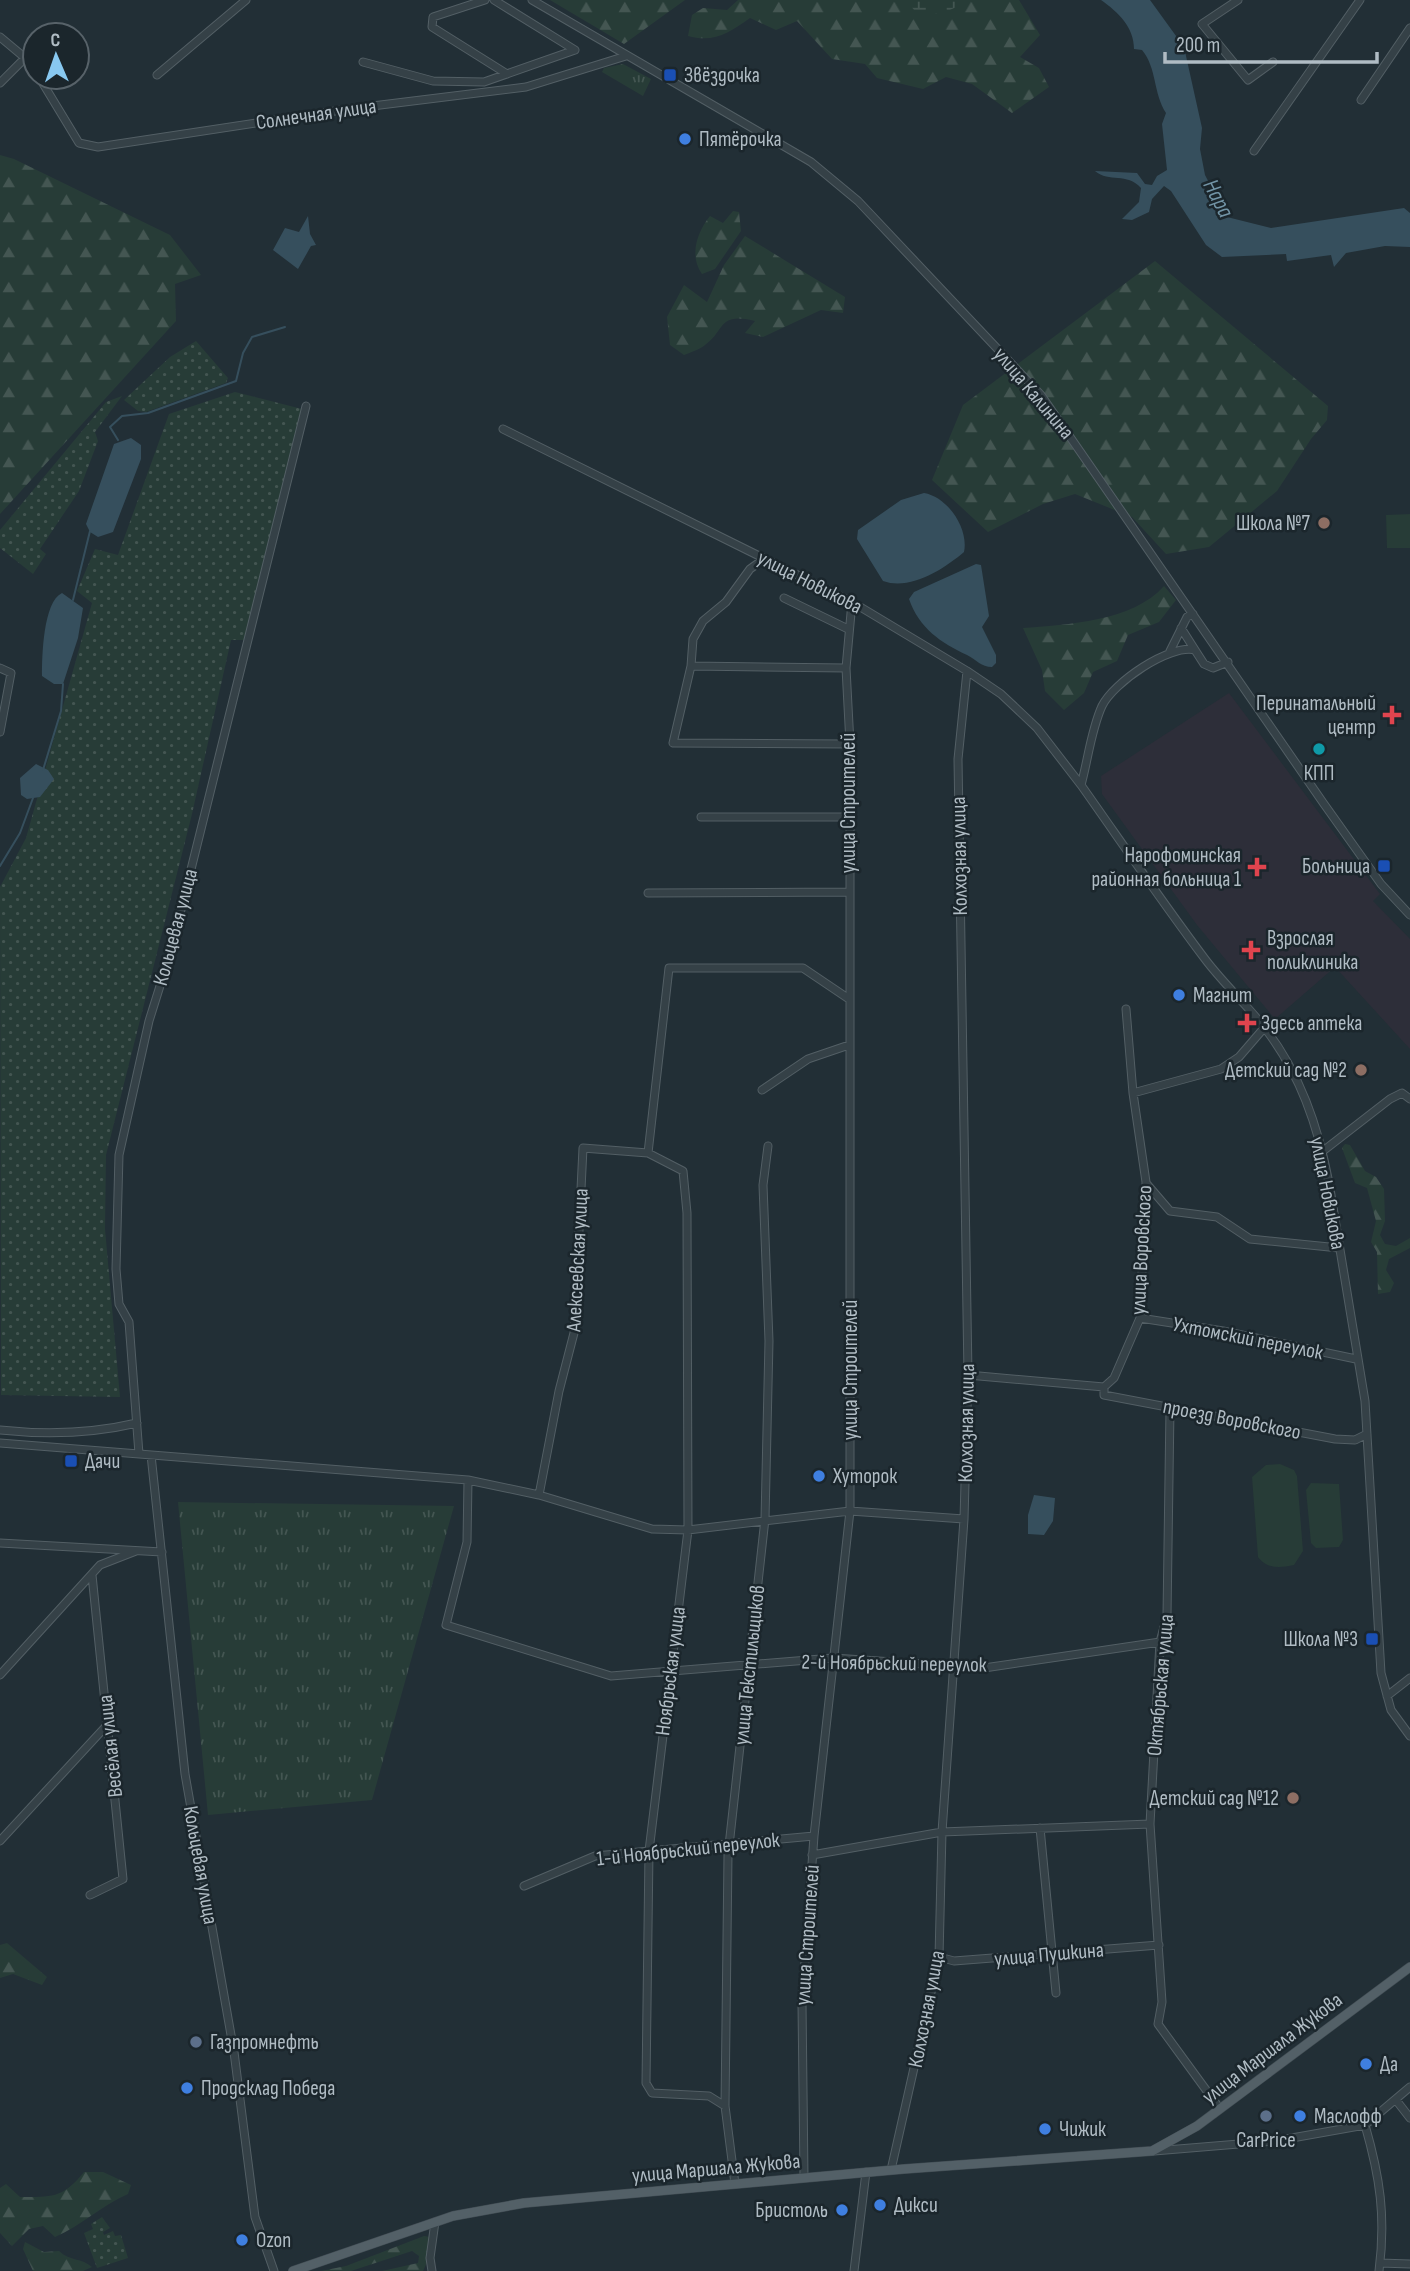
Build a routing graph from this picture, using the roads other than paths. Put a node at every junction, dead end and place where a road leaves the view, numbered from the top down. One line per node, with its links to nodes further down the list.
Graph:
1 (246, 0): 15 (street)
2 (485, 0): 14 (street)
3 (494, 0): 14 (street)
4 (531, 0): 10 (street, улица Калинина)
5 (1238, 0): 12 (street)
6 (1360, 0): 20 (street)
7 (1410, 28): 19 (street)
8 (0, 37): 9 (street)
9 (21, 54)
10 (626, 56): 17 (street, Солнечная улица); 26 (street, улица Калинина)
11 (363, 62): 14 (street)
12 (1273, 62)
13 (21, 63): 16 (street)
14 (510, 74): 17 (street)
15 (157, 75)
16 (0, 83)
17 (526, 87): 18 (street, Солнечная улица)
18 (48, 91)
19 (1361, 100)
20 (1254, 151)
21 (306, 406): 61 (street, Кольцевая улица)
22 (503, 429): 23 (street, улица Новикова)
23 (764, 559): 25 (street, улица Новикова); 32 (street)
24 (784, 598): 28 (street)
25 (852, 602): 28 (street, улица Строителей); 35 (street, улица Новикова)
26 (1193, 614): 27 (street); 31 (street, улица Калинина)
27 (1181, 628): 29 (street); 30 (street)
28 (848, 629): 34 (street, улица Строителей)
29 (1195, 650): 30 (street); 31 (street)
30 (1170, 651): 38 (street)
31 (1228, 663): 43 (street, улица Калинина)
32 (691, 666): 34 (street); 37 (street)
33 (0, 668): 36 (street)
34 (846, 668): 37 (street, улица Строителей)
35 (967, 671): 38 (street, улица Новикова); 58 (street, Колхозная улица)
36 (0, 732)
37 (850, 744): 40 (street, улица Строителей)
38 (1082, 785): 46 (street, улица Новикова)
39 (701, 817): 40 (street)
40 (849, 817): 41 (street, улица Строителей)
41 (848, 892): 42 (street); 44 (street, улица Строителей)
42 (648, 893)
43 (1410, 915)
44 (849, 999): 47 (street, улица Строителей); 53 (street)
45 (1126, 1009): 49 (street, улица Воровского)
46 (1264, 1028): 49 (street); 52 (street, улица Новикова)
47 (849, 1045): 48 (street); 69 (street, улица Строителей)
48 (762, 1090)
49 (1133, 1093): 54 (street, улица Воровского)
50 (1410, 1099): 52 (street)
51 (768, 1146): 70 (street, улица Текстильщиков)
52 (1323, 1151): 55 (street, улица Новикова)
53 (648, 1153): 68 (street, Алексеевская улица); 72 (street, Ноябрьская улица)
54 (1146, 1182): 55 (street); 56 (street, улица Воровского)
55 (1339, 1248): 57 (street, улица Новикова)
56 (1140, 1318): 57 (street, Ухтомский переулок); 59 (street, улица Воровского)
57 (1356, 1359): 63 (street, улица Новикова)
58 (968, 1375): 59 (street); 71 (street, Колхозная улица)
59 (1104, 1387): 60 (street, проезд Воровского)
60 (1170, 1408): 63 (street, проезд Воровского); 77 (street, Октябрьская улица)
61 (137, 1423): 62 (street); 65 (street, Кольцевая улица)
62 (0, 1430)
63 (1367, 1434): 84 (street, улица Новикова)
64 (0, 1443): 65 (street)
65 (139, 1454): 66 (street)
66 (151, 1455): 67 (street); 75 (street, Кольцевая улица)
67 (468, 1480): 68 (street); 81 (street, 2-й Ноябрьский переулок)
68 (539, 1495): 72 (street)
69 (850, 1511): 70 (street); 71 (street); 78 (street, улица Строителей)
70 (765, 1519): 72 (street); 79 (street, улица Текстильщиков)
71 (964, 1519): 80 (street, Колхозная улица)
72 (688, 1530): 81 (street, Ноябрьская улица)
73 (0, 1544): 74 (street)
74 (136, 1551): 75 (street); 76 (street)
75 (162, 1552): 116 (street, Кольцевая улица)
76 (92, 1575): 82 (street); 85 (street, Весёлая улица)
77 (1160, 1642): 80 (street, 2-й Ноябрьский переулок); 87 (street, Октябрьская улица)
78 (834, 1658): 79 (street, 2-й Ноябрьский переулок); 80 (street, 2-й Ноябрьский переулок); 90 (street, улица Строителей)
79 (750, 1664): 81 (street, 2-й Ноябрьский переулок); 92 (street, улица Текстильщиков)
80 (952, 1668): 89 (street, Колхозная улица)
81 (670, 1670): 93 (street, Ноябрьская улица)
82 (0, 1675)
83 (1410, 1678): 84 (street)
84 (1387, 1696): 86 (street, улица Новикова)
85 (108, 1724): 91 (street); 96 (street, Весёлая улица)
86 (1410, 1736)
87 (1150, 1824): 88 (street); 97 (street, Октябрьская улица)
88 (1040, 1828): 89 (street); 98 (street)
89 (942, 1832): 94 (street); 99 (street, Колхозная улица)
90 (814, 1836): 92 (street, 1-й Ноябрьский переулок); 94 (street, улица Строителей)
91 (0, 1841)
92 (729, 1844): 93 (street, 1-й Ноябрьский переулок); 104 (street, улица Текстильщиков)
93 (649, 1851): 95 (street, 1-й Ноябрьский переулок); 104 (street, Ноябрьская улица)
94 (812, 1855): 111 (street, улица Строителей)
95 (524, 1885)
96 (90, 1895)
97 (1158, 1945): 98 (street, улица Пушкина); 105 (street, Октябрьская улица)
98 (1052, 1954): 99 (street, улица Пушкина); 101 (street)
99 (939, 1957): 109 (street, Колхозная улица)
100 (1410, 1967): 105 (main road, улица Маршала Жукова)
101 (1056, 1993)
102 (1410, 2087): 103 (street, улица Маршала Жукова)
103 (1396, 2100): 106 (street); 107 (street, улица Маршала Жукова)
104 (725, 2106): 112 (street, улица Текстильщиков)
105 (1220, 2109): 108 (main road, улица Маршала Жукова)
106 (1410, 2118)
107 (1365, 2125): 108 (street, улица Маршала Жукова); 115 (street)
108 (1152, 2151): 109 (main road, улица Маршала Жукова)
109 (891, 2170): 110 (main road, улица Маршала Жукова)
110 (866, 2172): 111 (main road, улица Маршала Жукова); 119 (street)
111 (804, 2177): 112 (main road, улица Маршала Жукова)
112 (735, 2184): 113 (main road, улица Маршала Жукова)
113 (435, 2222): 117 (main road, улица Маршала Жукова); 118 (street)
114 (1410, 2264): 115 (street)
115 (1380, 2267)
116 (274, 2271)
117 (293, 2271)
118 (432, 2271)
119 (854, 2271)

